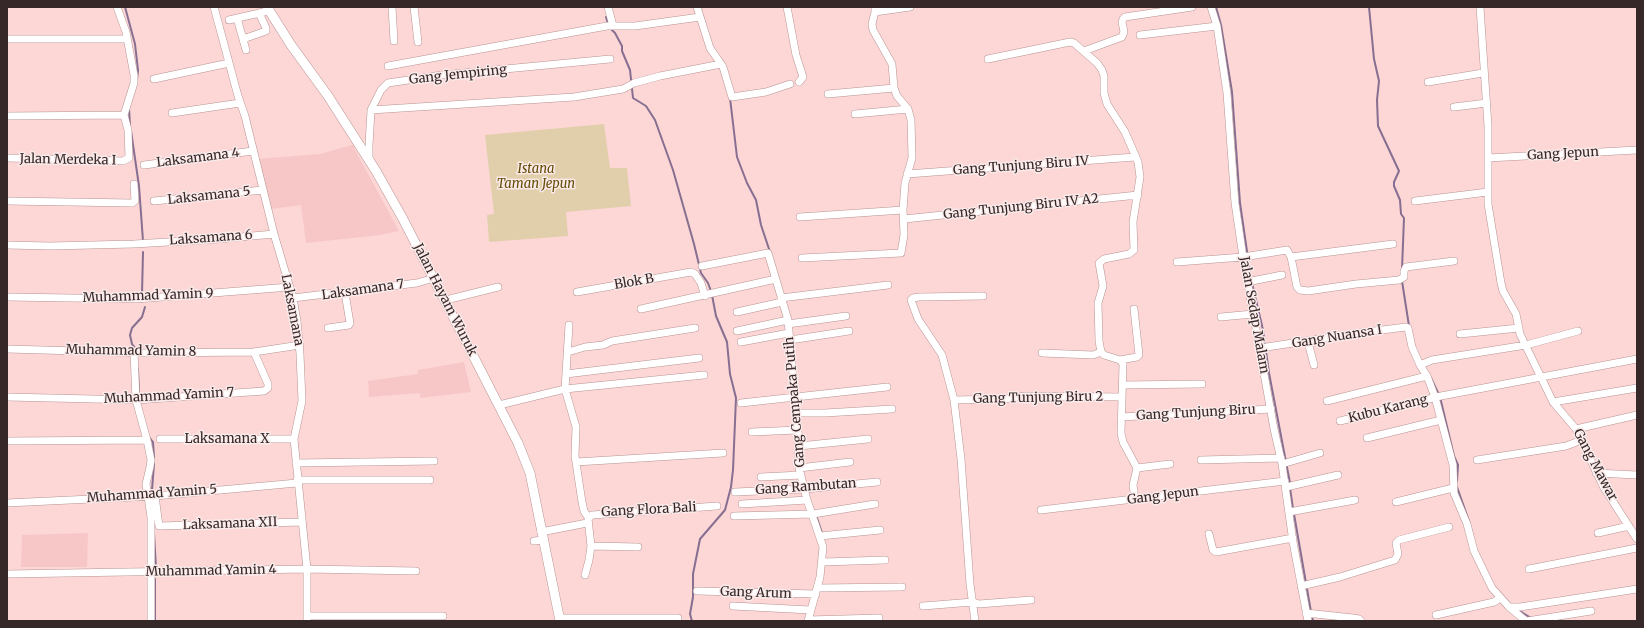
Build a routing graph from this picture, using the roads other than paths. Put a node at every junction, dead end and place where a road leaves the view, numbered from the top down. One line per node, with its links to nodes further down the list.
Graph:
1 (118, 7): 22 (street)
2 (214, 7): 30 (street, Laksamana)
3 (392, 7): 24 (street)
4 (414, 7): 25 (street)
5 (608, 7): 18 (street)
6 (698, 7): 15 (street)
7 (787, 7): 35 (street)
8 (910, 7): 13 (street)
9 (1192, 7): 27 (street)
10 (1211, 7): 19 (street, Jalan Sedap Malam)
11 (1480, 7): 33 (street, Gang Mawar)
12 (268, 9): 14 (street); 54 (main road, Jalan Hayam Wuruk)
13 (875, 10): 38 (street)
14 (259, 13): 16 (street); 23 (street)
15 (700, 17): 18 (street); 31 (street)
16 (237, 18): 17 (street); 23 (street)
17 (229, 20)
18 (610, 26): 32 (street)
19 (1217, 26): 20 (street); 70 (street, Jalan Sedap Malam)
20 (1140, 35)
21 (7, 39): 22 (street)
22 (127, 39): 48 (street)
23 (243, 39): 26 (street)
24 (394, 41)
25 (418, 42)
26 (246, 50)
27 (1084, 51): 29 (street); 51 (street)
28 (610, 59): 44 (street, Gang Jempiring)
29 (988, 59)
30 (229, 63): 34 (street); 40 (street, Laksamana)
31 (721, 64): 37 (street); 44 (street)
32 (388, 66)
33 (1484, 73): 36 (street); 41 (street, Gang Mawar)
34 (154, 79)
35 (800, 82)
36 (1428, 82)
37 (790, 84)
38 (894, 88): 39 (street); 43 (street)
39 (828, 94)
40 (240, 103): 45 (street); 50 (street, Laksamana)
41 (1487, 103): 42 (street); 53 (street, Gang Mawar)
42 (1454, 108)
43 (908, 109): 46 (street); 56 (street)
44 (371, 110): 54 (street, Gang Jempiring)
45 (172, 113)
46 (855, 114)
47 (7, 116): 48 (street)
48 (124, 116): 52 (street, Jalan Merdeka I)
49 (1637, 150): 53 (street, Gang Jepun)
50 (253, 151): 55 (street, Laksamana 4); 58 (street, Laksamana)
51 (1135, 157): 56 (street, Gang Tunjung Biru IV); 60 (street)
52 (7, 158)
53 (1488, 158): 59 (street, Gang Mawar)
54 (370, 160): 77 (main road, Jalan Hayam Wuruk)
55 (144, 165)
56 (907, 174): 64 (street)
57 (134, 184): 61 (street)
58 (263, 190): 62 (street, Laksamana 5); 67 (street, Laksamana)
59 (1488, 192): 63 (street); 101 (street, Gang Mawar)
60 (1138, 195): 66 (street, Gang Tunjung Biru IV A2); 116 (street)
61 (7, 201)
62 (154, 201)
63 (1415, 201)
64 (903, 210): 65 (street); 66 (street)
65 (800, 218)
66 (904, 219): 72 (street)
67 (274, 234): 69 (street, Laksamana 6); 81 (street, Laksamana)
68 (1393, 244): 71 (street)
69 (7, 245)
70 (1247, 256): 71 (street); 74 (street); 79 (street, Jalan Sedap Malam)
71 (1291, 257): 73 (street)
72 (802, 258)
73 (1454, 261)
74 (1177, 262)
75 (702, 266): 78 (street, Gang Cempaka Putih)
76 (1282, 276): 79 (street)
77 (434, 278): 84 (street, Laksamana 7); 89 (main road, Jalan Hayam Wuruk)
78 (776, 279): 85 (street); 90 (street, Gang Cempaka Putih)
79 (1251, 281): 94 (street, Jalan Sedap Malam)
80 (888, 285): 90 (street)
81 (290, 287): 87 (street, Muhammad Yamin 9); 88 (street, Laksamana)
82 (498, 287): 89 (street)
83 (577, 292): 85 (street, Blok B)
84 (345, 293): 88 (street, Laksamana 7); 99 (street)
85 (709, 295): 91 (street)
86 (983, 296): 137 (street)
87 (7, 297)
88 (292, 298): 110 (street, Laksamana)
89 (446, 300): 141 (main road, Jalan Hayam Wuruk)
90 (782, 300): 93 (street); 97 (street, Gang Cempaka Putih)
91 (641, 309)
92 (1134, 309): 120 (street)
93 (737, 312)
94 (1253, 314): 96 (street); 111 (street, Jalan Sedap Malam)
95 (846, 316): 97 (street)
96 (1221, 317)
97 (788, 322): 102 (street); 106 (street, Gang Cempaka Putih)
98 (569, 325): 115 (street)
99 (328, 328)
100 (695, 328): 115 (street)
101 (1519, 328): 105 (street); 109 (street, Gang Mawar)
102 (737, 331)
103 (849, 331): 106 (street)
104 (1578, 331): 109 (street)
105 (1460, 334)
106 (789, 337): 107 (street); 135 (street, Gang Cempaka Putih)
107 (741, 342)
108 (1308, 342): 111 (street, Gang Nuansa I); 121 (street, Gang Nuansa I); 122 (street)
109 (1526, 345): 121 (street); 126 (street, Gang Mawar)
110 (300, 346): 114 (street, Muhammad Yamin 8); 154 (street, Laksamana)
111 (1264, 348): 143 (street, Jalan Sedap Malam)
112 (7, 349): 113 (street, Muhammad Yamin 8)
113 (134, 352): 114 (street, Muhammad Yamin 8); 136 (street)
114 (254, 352): 136 (street, Muhammad Yamin 7)
115 (568, 352): 123 (street)
116 (1101, 352): 117 (street); 120 (street)
117 (1042, 353)
118 (699, 358): 123 (street)
119 (1637, 359): 126 (street, Kubu Karang)
120 (1120, 360): 127 (street)
121 (1422, 364): 125 (street)
122 (1314, 365)
123 (566, 374): 131 (street)
124 (704, 375): 131 (street)
125 (1427, 376): 134 (street); 138 (street)
126 (1539, 377): 134 (street, Kubu Karang); 139 (street, Gang Mawar)
127 (1123, 384): 128 (street); 133 (street)
128 (1202, 384)
129 (887, 387): 135 (street)
130 (1637, 388): 139 (street)
131 (565, 389): 141 (street); 165 (street)
132 (7, 397): 136 (street, Muhammad Yamin 7)
133 (1122, 397): 137 (street, Gang Tunjung Biru 2); 146 (street)
134 (1438, 397): 147 (street, Kubu Karang); 148 (street)
135 (795, 398): 140 (street); 144 (street, Gang Cempaka Putih)
136 (136, 400): 156 (street)
137 (954, 400): 226 (street)
138 (1327, 401)
139 (1553, 402): 149 (street, Gang Mawar)
140 (741, 403)
141 (499, 405): 205 (main road, Jalan Hayam Wuruk)
142 (892, 409): 144 (street)
143 (1271, 409): 146 (street, Gang Tunjung Biru); 167 (street, Jalan Sedap Malam)
144 (796, 413): 150 (street, Gang Cempaka Putih)
145 (1637, 415): 149 (street)
146 (1121, 417): 170 (street)
147 (1340, 420)
148 (1441, 420): 152 (street); 180 (street)
149 (1576, 429): 157 (street, Gang Mawar)
150 (798, 430): 151 (street); 159 (street, Gang Cempaka Putih)
151 (752, 432)
152 (1367, 438)
153 (160, 439): 154 (street, Laksamana X)
154 (294, 439): 168 (street, Laksamana)
155 (868, 439): 159 (street)
156 (147, 440): 158 (street); 183 (street)
157 (1582, 440): 163 (street); 172 (street, Gang Mawar)
158 (7, 441)
159 (799, 446): 171 (street, Gang Cempaka Putih)
160 (1320, 452): 167 (street)
161 (723, 453): 165 (street)
162 (1201, 460): 167 (street)
163 (1477, 460)
164 (434, 461): 168 (street)
165 (576, 462): 197 (street)
166 (850, 462): 171 (street)
167 (1284, 462): 179 (street, Jalan Sedap Malam)
168 (296, 463): 177 (street, Laksamana)
169 (1170, 464): 170 (street)
170 (1137, 468): 186 (street)
171 (800, 471): 175 (street); 181 (street, Gang Cempaka Putih)
172 (1596, 473): 174 (street); 199 (street, Gang Mawar)
173 (1338, 475): 179 (street, Gang Jepun)
174 (1637, 476)
175 (762, 477)
176 (430, 480): 177 (street, Muhammad Yamin 5)
177 (297, 482): 184 (street, Muhammad Yamin 5); 198 (street, Laksamana)
178 (877, 482): 181 (street, Gang Rambutan)
179 (1288, 485): 186 (street, Gang Jepun); 194 (street, Jalan Sedap Malam)
180 (1453, 488): 188 (street); 224 (street)
181 (805, 489): 182 (street, Gang Rambutan); 185 (street, Gang Cempaka Putih)
182 (735, 492)
183 (147, 496): 184 (street, Muhammad Yamin 5); 189 (street, Muhammad Yamin 5); 216 (street)
184 (155, 496): 198 (street, Laksamana XII)
185 (808, 500): 190 (street); 195 (street, Gang Cempaka Putih)
186 (1135, 500): 193 (street, Gang Jepun)
187 (1355, 500): 194 (street)
188 (1396, 502)
189 (7, 503)
190 (742, 504)
191 (874, 504): 195 (street)
192 (717, 506): 197 (street, Gang Flora Bali)
193 (1041, 510)
194 (1293, 512): 206 (street, Jalan Sedap Malam)
195 (813, 514): 196 (street); 204 (street, Gang Cempaka Putih)
196 (734, 516)
197 (588, 520): 205 (street, Gang Flora Bali); 208 (street)
198 (302, 522): 213 (street, Laksamana)
199 (1629, 526): 202 (street); 207 (street, Gang Mawar)
200 (1449, 527): 219 (street)
201 (880, 530): 204 (street)
202 (1598, 533)
203 (1209, 534): 206 (street)
204 (820, 536): 212 (street, Gang Cempaka Putih)
205 (539, 538): 238 (main road, Jalan Hayam Wuruk)
206 (1293, 538): 219 (street, Jalan Sedap Malam)
207 (1637, 539)
208 (591, 546): 209 (street); 218 (street)
209 (638, 547)
210 (1637, 548): 214 (street)
211 (884, 560): 212 (street)
212 (823, 562): 223 (street, Gang Cempaka Putih)
213 (306, 569): 215 (street, Muhammad Yamin 4); 216 (street, Muhammad Yamin 4); 237 (street, Laksamana)
214 (1530, 569)
215 (416, 571)
216 (152, 573): 217 (street, Muhammad Yamin 4); 241 (street)
217 (7, 574)
218 (585, 575)
219 (1304, 586): 232 (street, Jalan Sedap Malam)
220 (902, 587): 223 (street, Gang Arum)
221 (1637, 589): 229 (street)
222 (697, 591): 223 (street, Gang Arum)
223 (817, 591): 230 (street, Gang Cempaka Putih)
224 (1500, 598): 229 (street); 233 (street)
225 (1031, 600): 226 (street)
226 (973, 602): 228 (street); 242 (street)
227 (733, 606): 230 (street)
228 (923, 606)
229 (1514, 607): 240 (street)
230 (810, 610): 239 (street, Gang Cempaka Putih)
231 (1591, 611): 240 (street)
232 (1311, 613): 243 (street, Jalan Sedap Malam); 244 (street)
233 (1436, 615)
234 (443, 616): 237 (street)
235 (678, 618): 238 (street)
236 (879, 618): 239 (street)
237 (307, 619)
238 (560, 619)
239 (808, 620)
240 (1529, 620)
241 (151, 621)
242 (975, 621)
243 (1308, 621)
244 (1361, 621)

